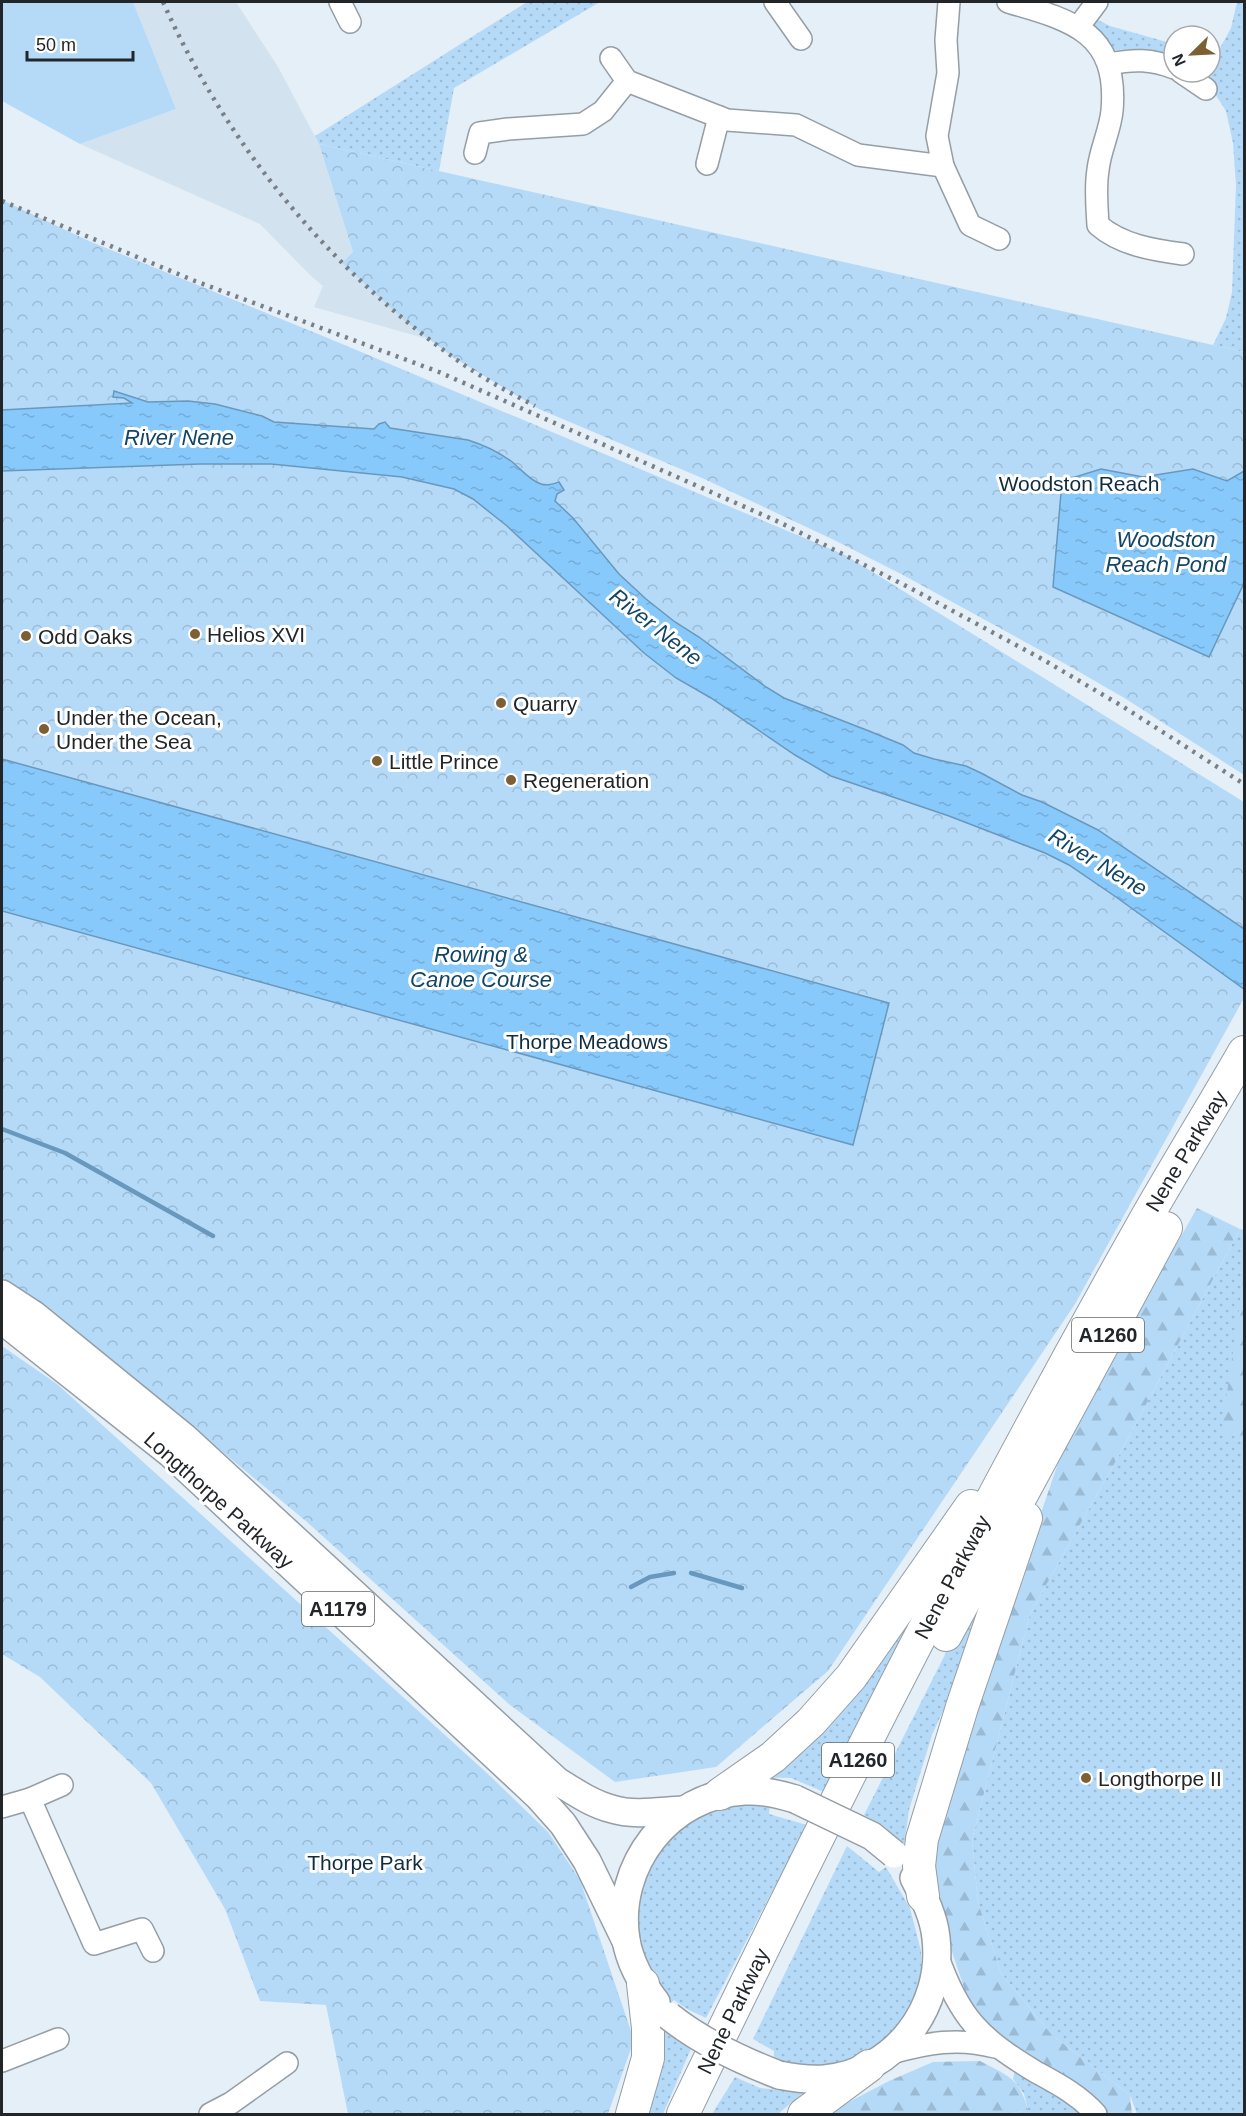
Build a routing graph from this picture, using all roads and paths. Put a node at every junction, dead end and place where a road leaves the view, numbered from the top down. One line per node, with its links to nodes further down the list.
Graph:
1 (340, 2): 6 (street)
2 (775, 2): 8 (street)
3 (948, 2): 18 (street)
4 (1008, 2): 7 (street)
5 (1096, 2): 7 (street)
6 (350, 22)
7 (1079, 26): 11 (street)
8 (801, 39)
9 (611, 58): 12 (street)
10 (1162, 62): 11 (street)
11 (1109, 64): 20 (street)
12 (627, 81): 15 (street); 16 (street)
13 (1199, 84): 14 (street)
14 (1206, 89)
15 (719, 117): 17 (street); 18 (street)
16 (475, 153)
17 (707, 164)
18 (943, 166): 19 (street)
19 (999, 239)
20 (1183, 254)
21 (1245, 1052): 23 (highway, Nene Parkway / A1260)
22 (1245, 1095): 23 (highway, Nene Parkway / A1260)
23 (1151, 1233): 26 (highway, Nene Parkway / A1260)
24 (2, 1294): 31 (main road, Longthorpe Parkway / A1179)
25 (2, 1320): 33 (main road, Longthorpe Parkway / A1179)
26 (1048, 1421): 28 (highway); 32 (highway); 44 (highway, Nene Parkway / A1260); 45 (highway, Nene Parkway / A1260)
27 (62, 1785): 29 (street)
28 (720, 1794): 31 (main road); 32 (main road, bridge)
29 (30, 1799): 30 (street); 34 (street)
30 (2, 1807)
31 (683, 1810): 33 (main road)
32 (923, 1896): 35 (main road)
33 (626, 1941): 36 (main road)
34 (153, 1951)
35 (938, 1957): 38 (street); 39 (main road)
36 (643, 1984): 39 (main road, bridge); 43 (highway)
37 (58, 2039): 40 (street)
38 (998, 2048): 39 (street); 47 (street)
39 (880, 2060): 46 (highway)
40 (2, 2061)
41 (287, 2063): 42 (street)
42 (210, 2115)
43 (632, 2115)
44 (683, 2115)
45 (706, 2115)
46 (804, 2115)
47 (1095, 2115)

